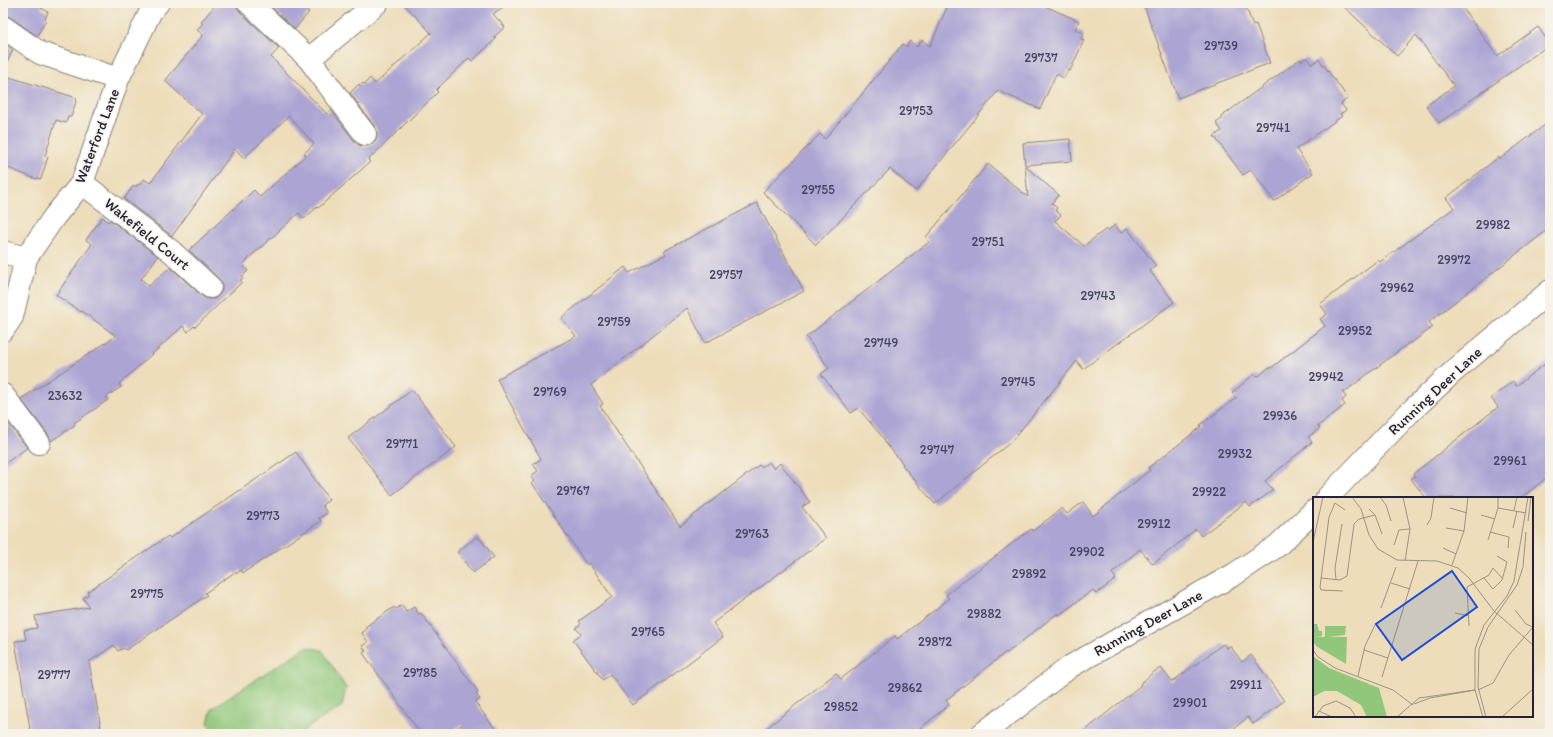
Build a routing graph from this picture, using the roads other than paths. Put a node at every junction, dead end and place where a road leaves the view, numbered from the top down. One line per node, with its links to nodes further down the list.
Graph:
1 (158, 3): 6 (street, Waterford Lane)
2 (249, 3): 5 (street)
3 (378, 3): 5 (street)
4 (3, 27): 6 (street)
5 (309, 59): 7 (street)
6 (118, 79): 8 (street, Waterford Lane)
7 (365, 134)
8 (82, 183): 10 (street, Waterford Lane); 11 (street, Wakefield Court)
9 (3, 252): 10 (street)
10 (26, 258): 13 (street, Waterford Lane)
11 (210, 287)
12 (1550, 291): 16 (street, Running Deer Lane)
13 (3, 330)
14 (3, 395): 15 (street)
15 (39, 443)
16 (1328, 497)
17 (1313, 512): 18 (street, Running Deer Lane)
18 (982, 734)

